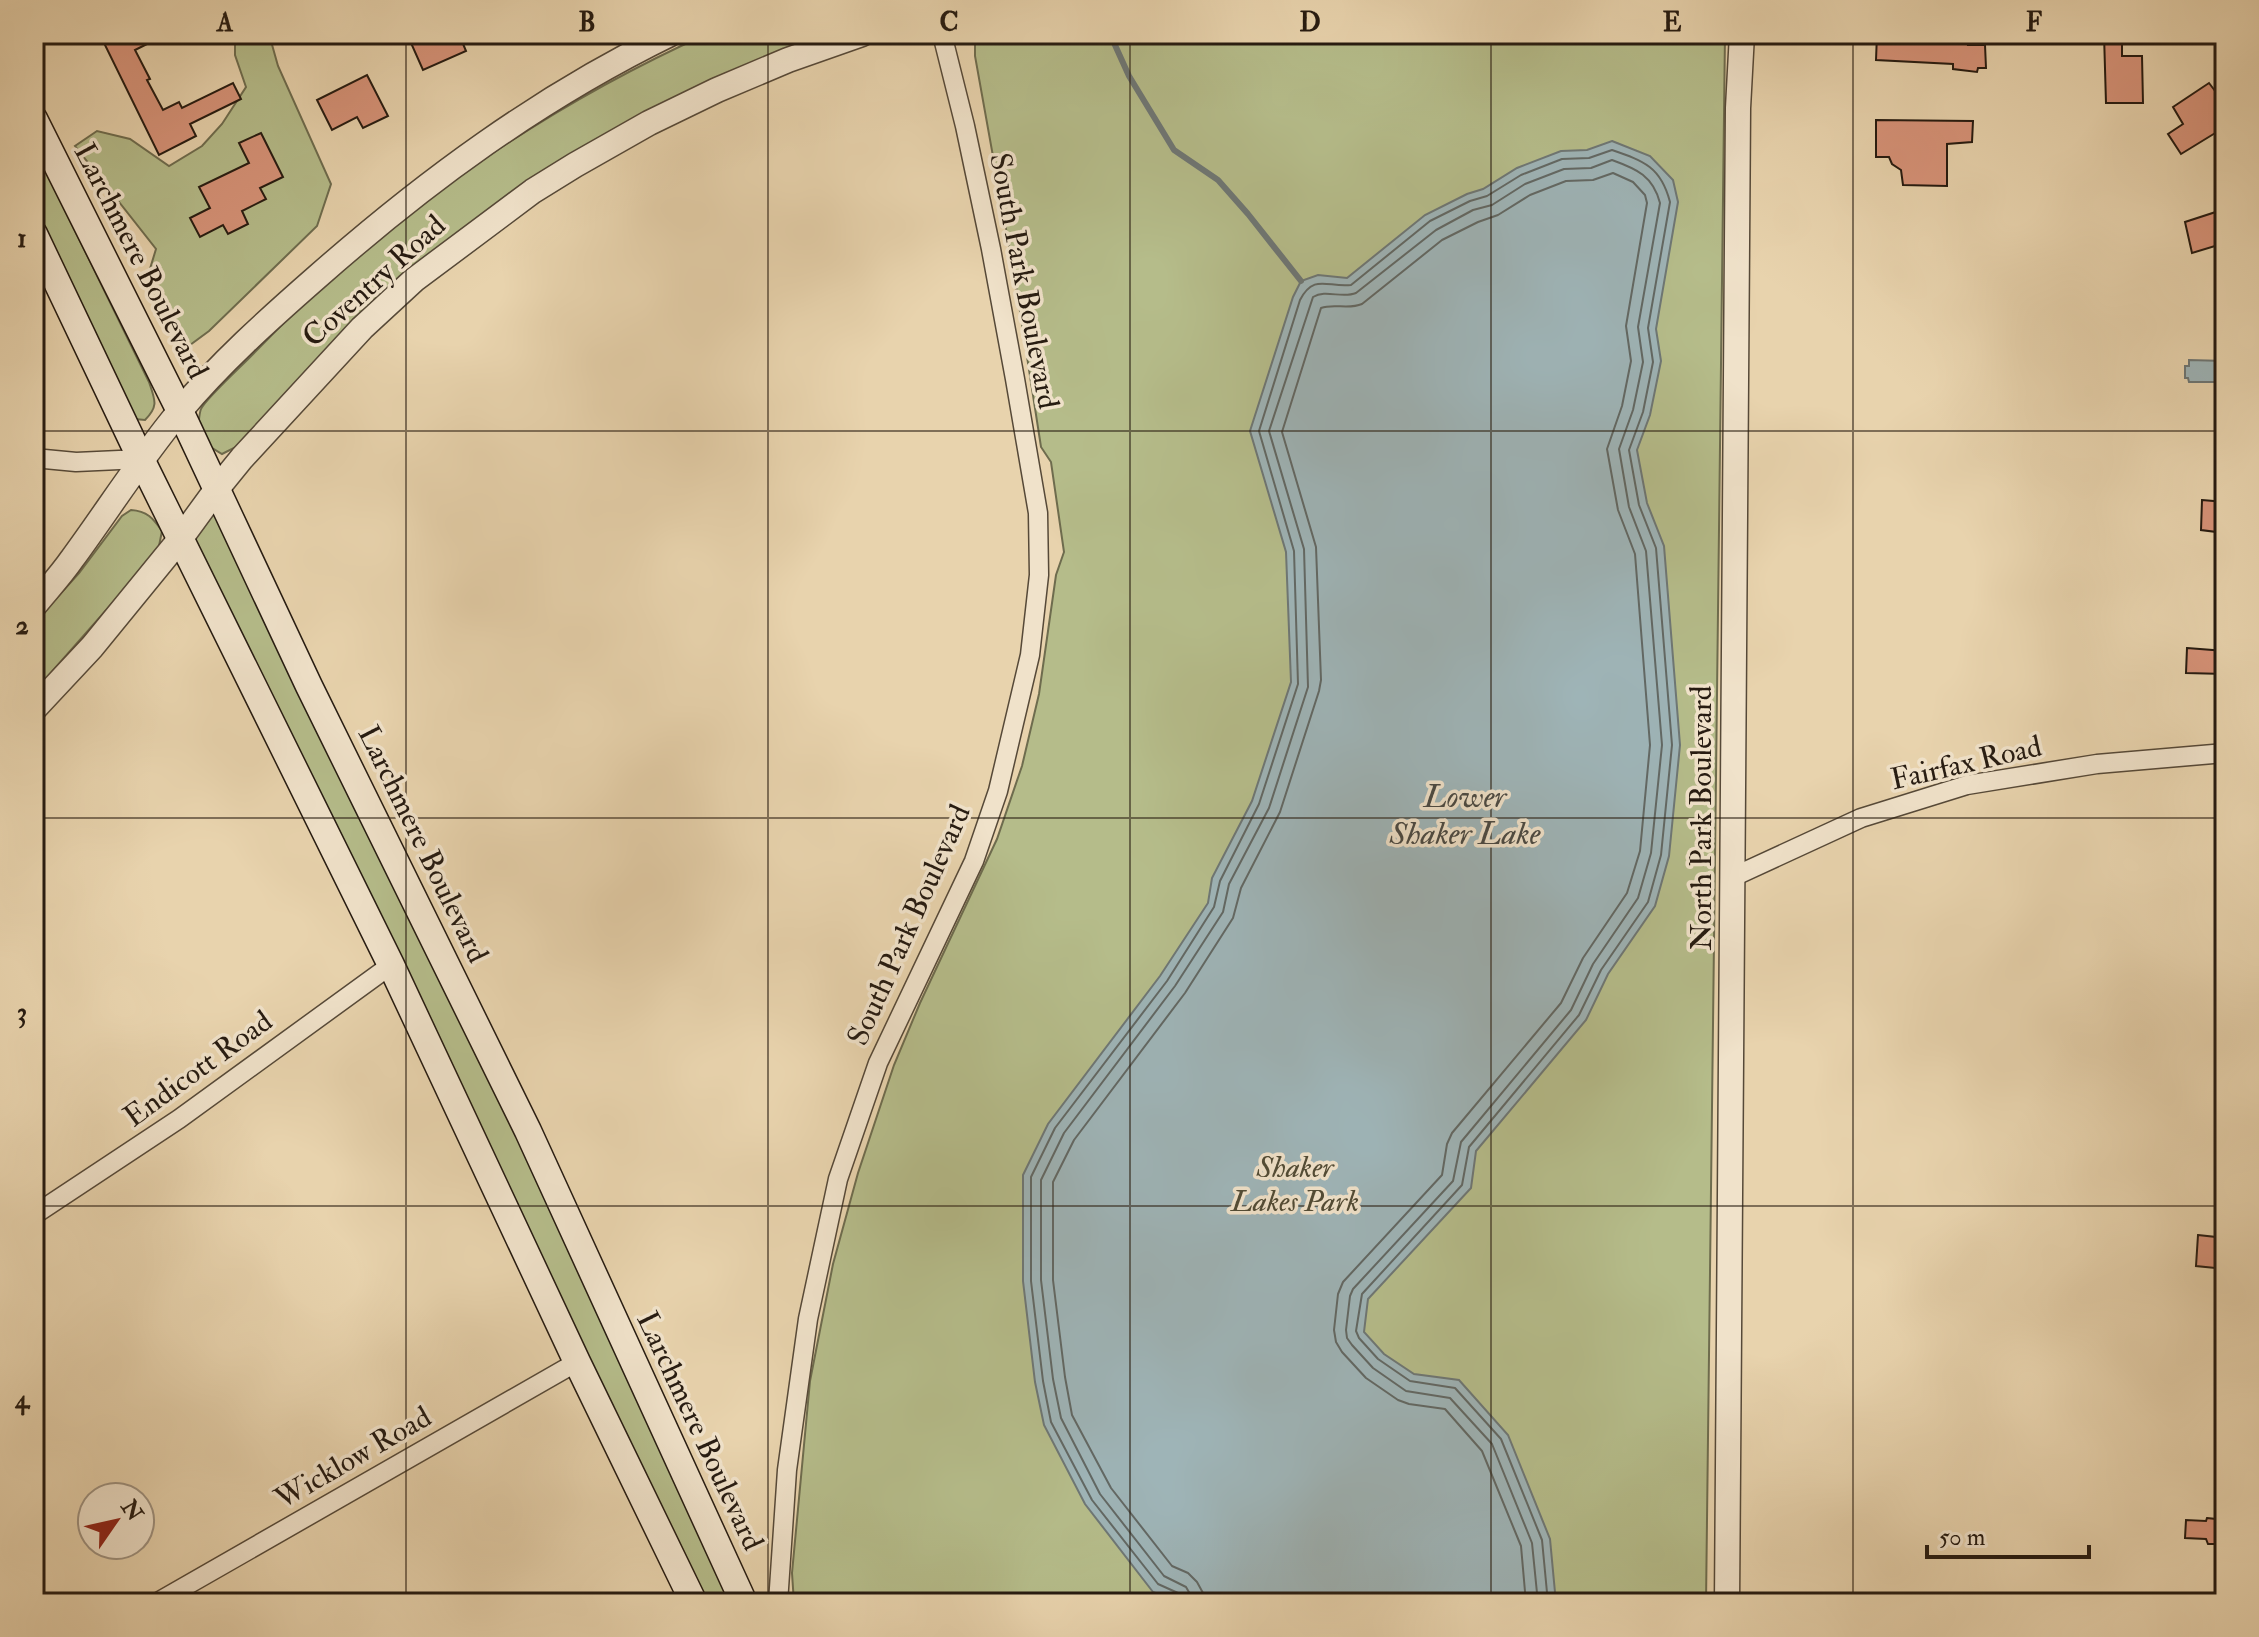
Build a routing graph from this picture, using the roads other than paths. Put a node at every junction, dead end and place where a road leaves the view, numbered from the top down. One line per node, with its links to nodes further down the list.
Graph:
1 (670, 34): 7 (street, Coventry Road)
2 (862, 34): 10 (street, Coventry Road)
3 (942, 34): 24 (street, South Park Boulevard)
4 (1742, 34): 15 (street, North Park Boulevard)
5 (34, 119): 7 (main road, Larchmere Boulevard)
6 (34, 234): 9 (main road)
7 (180, 411): 9 (street, Coventry Road); 10 (main road, Larchmere Boulevard)
8 (34, 458): 9 (street)
9 (141, 459): 11 (main road); 12 (street, Coventry Road)
10 (216, 490): 11 (street, Coventry Road); 19 (main road, Larchmere Boulevard)
11 (181, 538): 13 (street, Coventry Road); 16 (main road)
12 (34, 606)
13 (34, 709)
14 (2225, 753): 15 (street, Fairfax Road)
15 (1733, 877): 25 (street, North Park Boulevard)
16 (391, 965): 17 (street, Endicott Road); 18 (main road)
17 (34, 1215)
18 (577, 1362): 20 (main road); 21 (street, Wicklow Road)
19 (711, 1535): 20 (main road); 23 (main road, Larchmere Boulevard)
20 (672, 1558): 22 (main road)
21 (156, 1603)
22 (694, 1603)
23 (744, 1603)
24 (778, 1603)
25 (1727, 1603)

